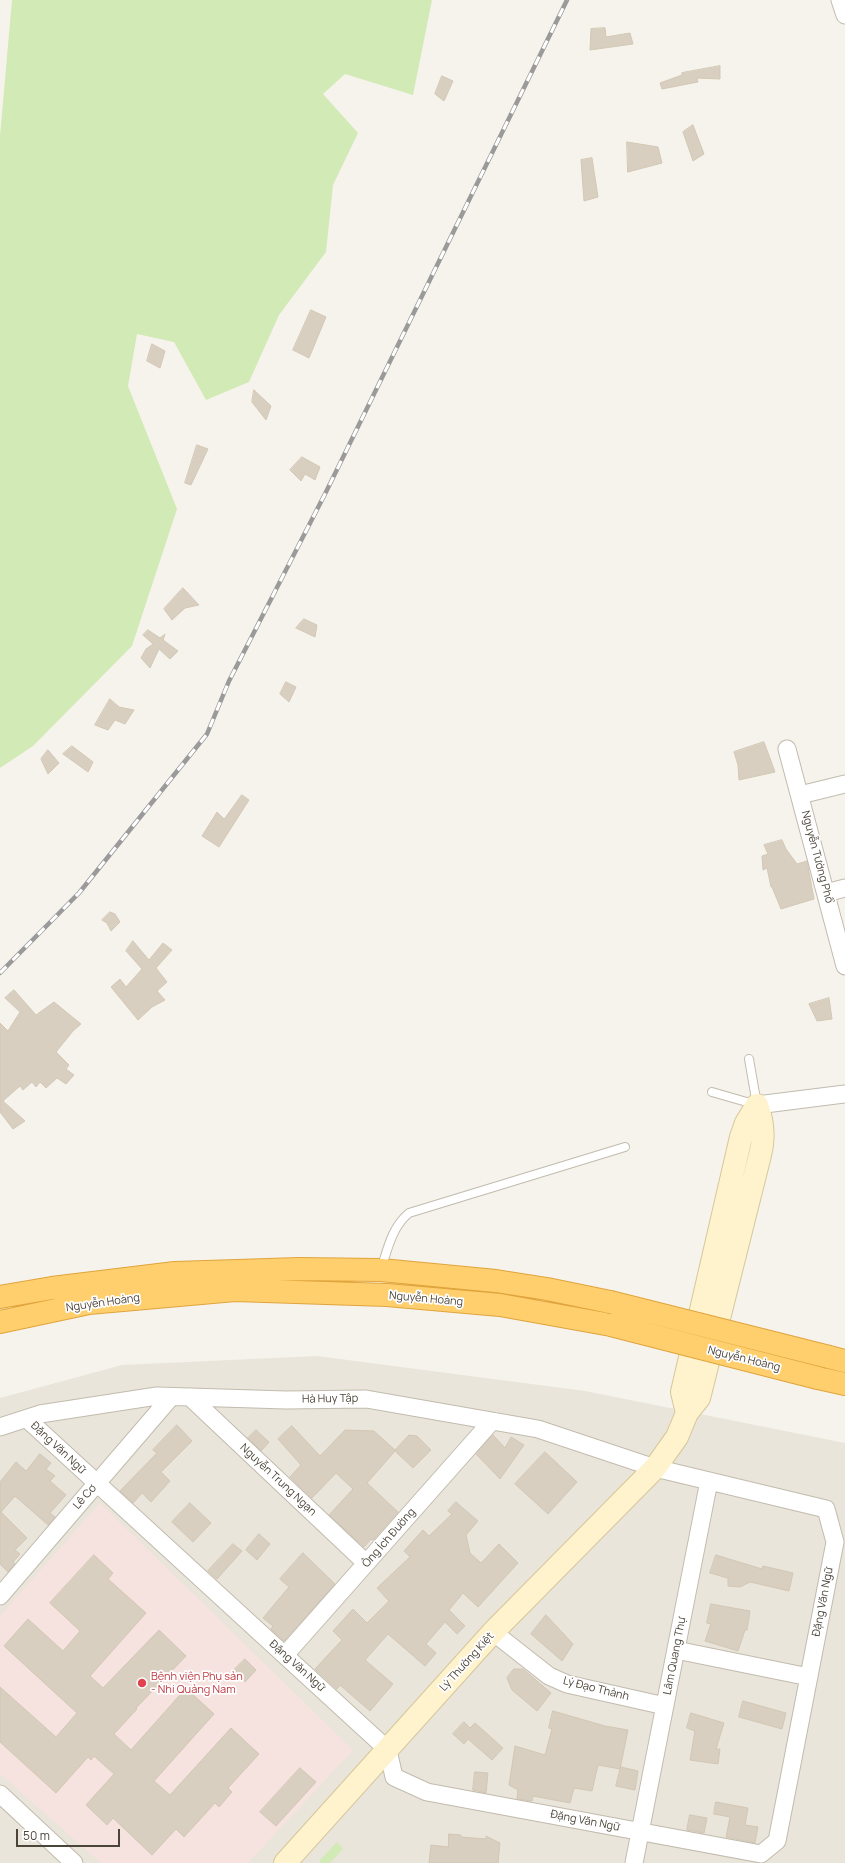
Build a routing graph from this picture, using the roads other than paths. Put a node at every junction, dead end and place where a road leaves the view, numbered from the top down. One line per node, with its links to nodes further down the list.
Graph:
1 (840, 0): 2 (street)
2 (845, 15)
3 (787, 749): 5 (street, Nguyễn Tường Phổ)
4 (845, 784): 5 (street)
5 (800, 795): 7 (street, Nguyễn Tường Phổ)
6 (845, 888): 7 (street)
7 (826, 893): 8 (street, Nguyễn Tường Phổ)
8 (845, 966)
9 (749, 1059): 12 (lane)
10 (712, 1092): 12 (lane)
11 (845, 1094): 12 (street)
12 (757, 1105): 24 (street, Lý Thường Kiệt)
13 (625, 1147): 14 (lane)
14 (381, 1270): 15 (highway, Nguyễn Hoàng); 17 (highway, Nguyễn Hoàng, bridge)
15 (0, 1297)
16 (0, 1322): 18 (highway, Nguyễn Hoàng, bridge)
17 (837, 1359)
18 (845, 1384)
19 (171, 1397): 20 (street, Hà Huy Tập); 21 (street, Hà Huy Tập); 26 (street, Lê Cơ)
20 (190, 1397): 22 (street, Hà Huy Tập); 27 (street, Nguyễn Trung Ngạn)
21 (27, 1418): 23 (street, Hà Huy Tập); 26 (street, Đặng Văn Ngữ)
22 (492, 1421): 24 (street, Hà Huy Tập); 27 (street, Ông Ích Đường)
23 (0, 1427)
24 (655, 1468): 25 (street, Đặng Văn Ngữ); 29 (street, Lý Thường Kiệt)
25 (709, 1481): 30 (street, Lâm Quang Thự); 32 (street, Đặng Văn Ngữ)
26 (97, 1483): 28 (street, Lê Cơ); 31 (street, Đặng Văn Ngữ)
27 (366, 1564): 31 (street, Ông Ích Đường)
28 (2, 1591)
29 (493, 1632): 33 (street, Lý Đạo Thành); 34 (street, Lý Thường Kiệt)
30 (676, 1650): 32 (street); 33 (street, Lâm Quang Thự)
31 (285, 1655): 34 (street, Đặng Văn Ngữ)
32 (809, 1678): 36 (street, Đặng Văn Ngữ)
33 (665, 1706): 36 (street, Lâm Quang Thự)
34 (388, 1750): 36 (street, Đặng Văn Ngữ); 38 (street, Lý Thường Kiệt)
35 (0, 1794): 37 (street)
36 (640, 1832): 39 (street, Lâm Quang Thự)
37 (74, 1863)
38 (285, 1863)
39 (634, 1863)

